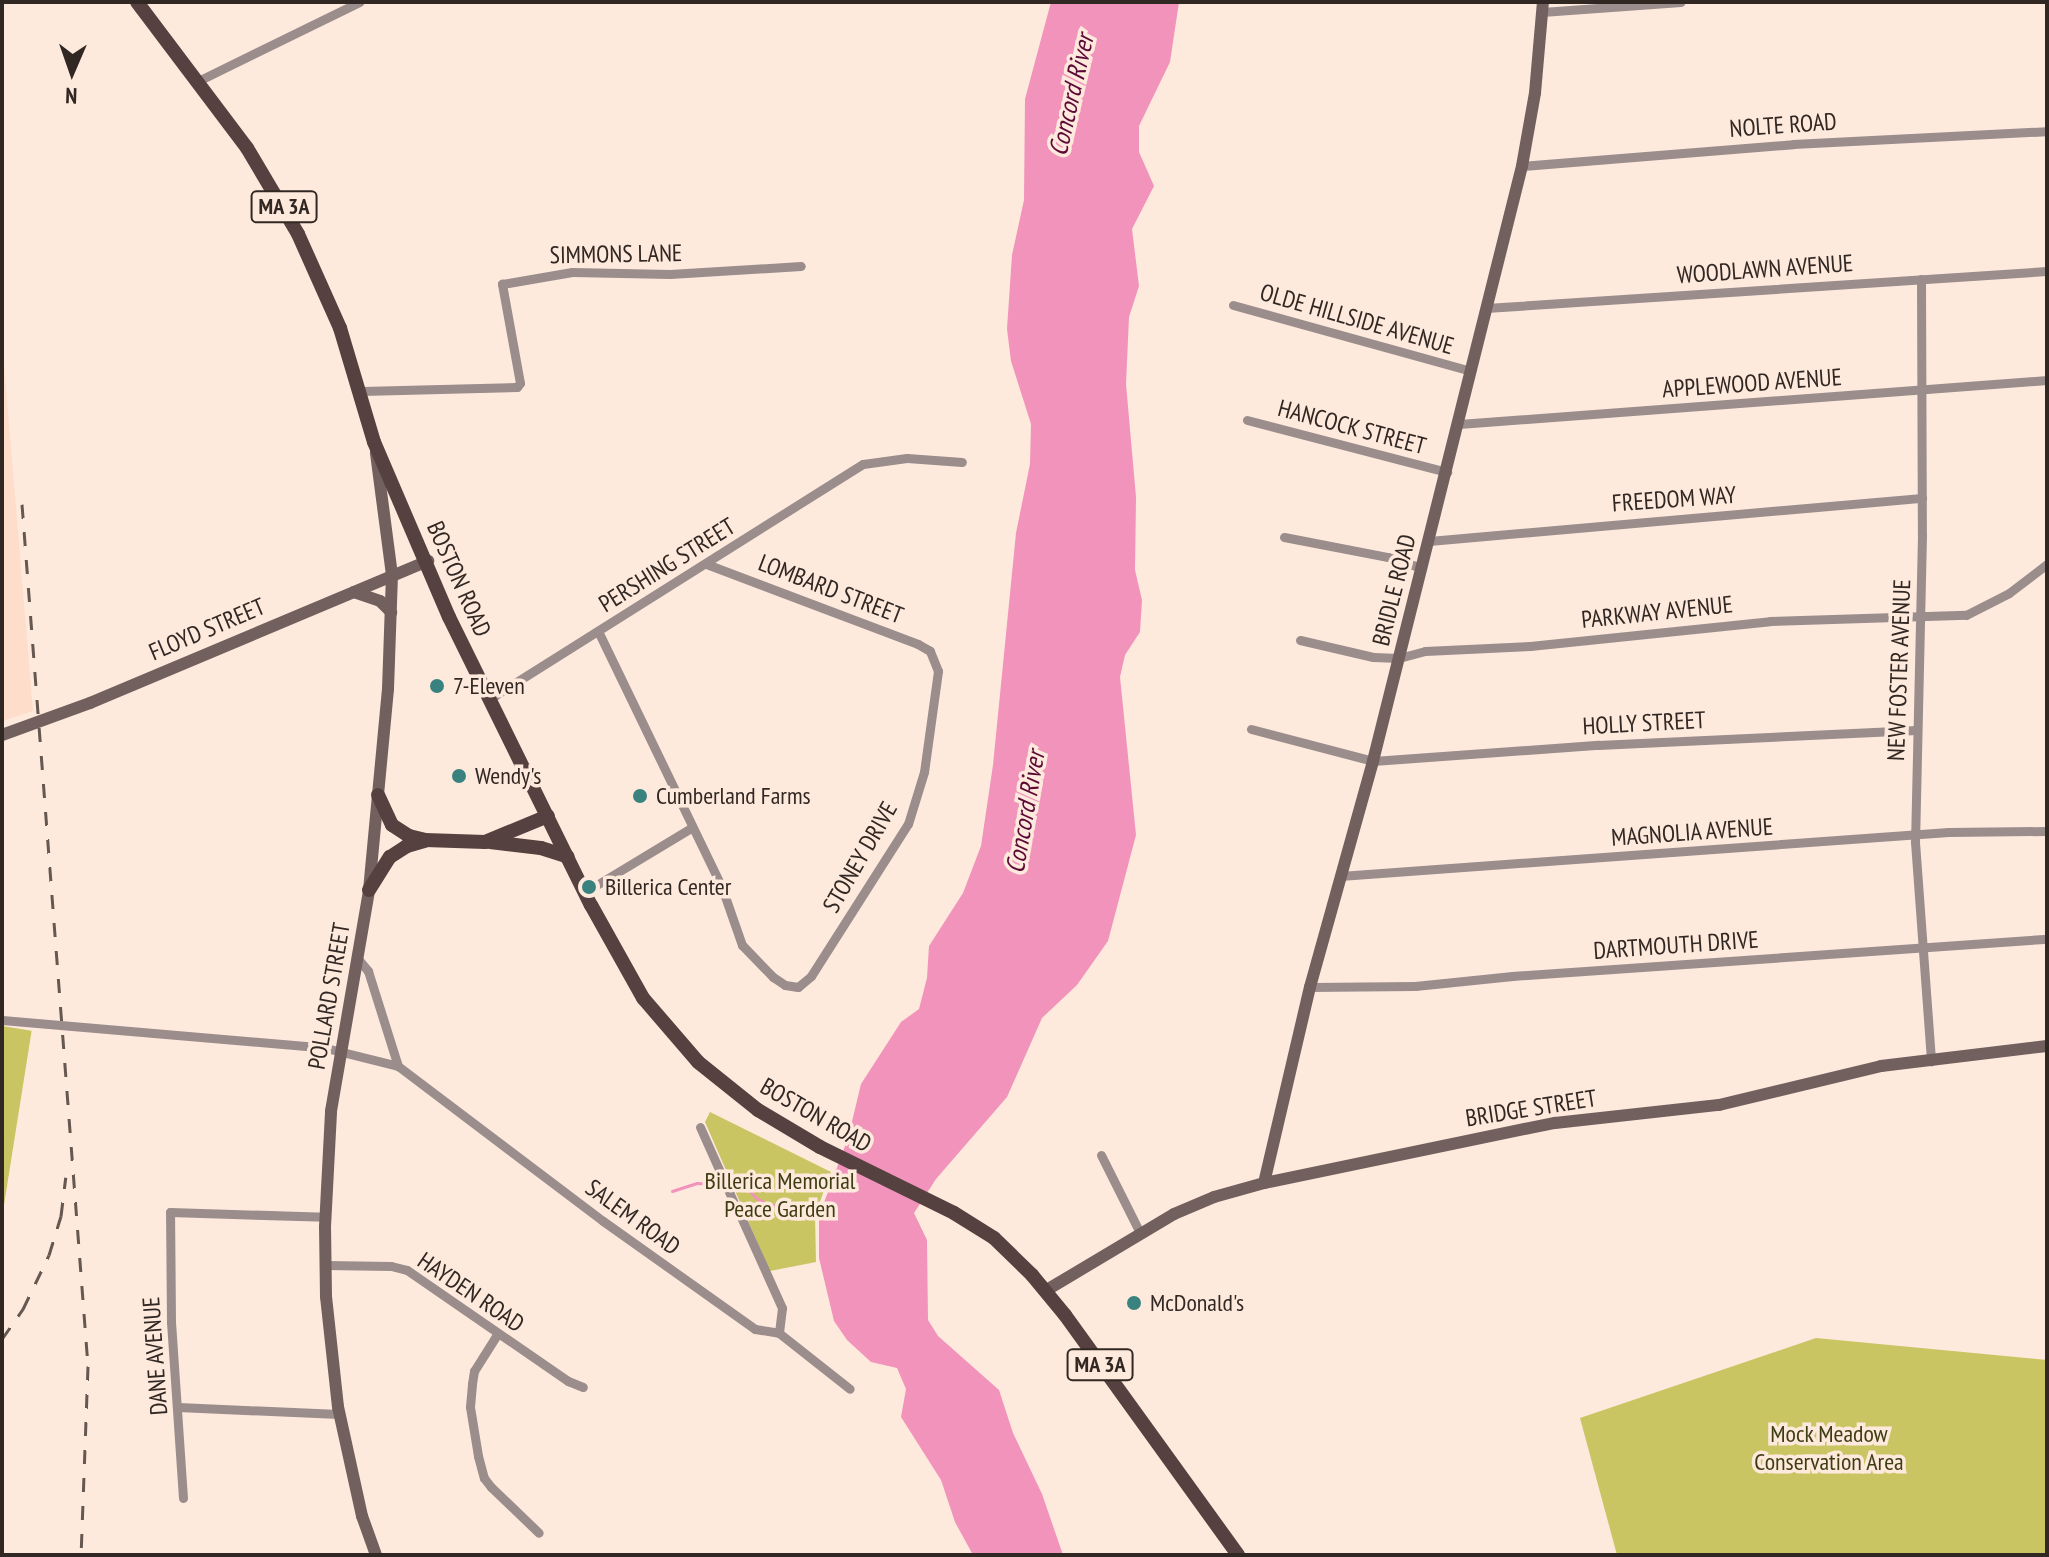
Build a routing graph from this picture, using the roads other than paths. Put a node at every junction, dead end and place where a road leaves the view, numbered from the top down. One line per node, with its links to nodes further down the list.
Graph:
1 (137, 2): 5 (main road, BOSTON ROAD / MA 3A)
2 (359, 2): 5 (street)
3 (1681, 2): 4 (street)
4 (1543, 7): 7 (main road, BRIDLE ROAD)
5 (196, 82): 15 (main road, BOSTON ROAD / MA 3A)
6 (2047, 131): 7 (street, NOLTE ROAD)
7 (1522, 166): 12 (main road, BRIDLE ROAD)
8 (801, 266): 15 (street, SIMMONS LANE)
9 (2047, 271): 10 (street, WOODLAWN AVENUE)
10 (1921, 279): 12 (street, WOODLAWN AVENUE); 16 (street, NEW FOSTER AVENUE)
11 (1233, 305): 13 (street, OLDE HILLSIDE AVENUE)
12 (1486, 308): 13 (main road, BRIDLE ROAD)
13 (1471, 371): 18 (main road, BRIDLE ROAD)
14 (2047, 380): 16 (street, APPLEWOOD AVENUE)
15 (362, 391): 19 (main road, BOSTON ROAD / MA 3A)
16 (1922, 391): 18 (street, APPLEWOOD AVENUE); 22 (street, NEW FOSTER AVENUE)
17 (1247, 420): 21 (street, HANCOCK STREET)
18 (1459, 424): 21 (main road, BRIDLE ROAD)
19 (374, 442): 25 (main road, BOSTON ROAD / MA 3A); 29 (main road, POLLARD STREET)
20 (962, 462): 26 (street, PERSHING STREET)
21 (1447, 472): 24 (main road, BRIDLE ROAD)
22 (1922, 498): 24 (street, FREEDOM WAY); 32 (street, NEW FOSTER AVENUE)
23 (1284, 537): 28 (street)
24 (1429, 541): 28 (main road, BRIDLE ROAD)
25 (428, 561): 29 (main road, FLOYD STREET); 37 (main road, BOSTON ROAD / MA 3A)
26 (706, 564): 33 (street, PERSHING STREET); 36 (street, LOMBARD STREET)
27 (2047, 564): 32 (street, PARKWAY AVENUE)
28 (1422, 568): 35 (main road, BRIDLE ROAD)
29 (392, 575): 30 (main road, FLOYD STREET); 31 (main road, POLLARD STREET)
30 (354, 592): 31 (main road); 40 (main road, FLOYD STREET)
31 (391, 612): 42 (main road, POLLARD STREET)
32 (1921, 617): 35 (street, PARKWAY AVENUE); 39 (street, NEW FOSTER AVENUE)
33 (598, 631): 37 (street, PERSHING STREET); 44 (street)
34 (1300, 640): 35 (street, PARKWAY AVENUE)
35 (1399, 658): 41 (main road, BRIDLE ROAD)
36 (934, 660): 44 (street, STONEY DRIVE)
37 (491, 698): 43 (main road, BOSTON ROAD / MA 3A)
38 (1251, 729): 41 (street, HOLLY STREET)
39 (1917, 730): 41 (street, HOLLY STREET); 46 (street, NEW FOSTER AVENUE)
40 (2, 735)
41 (1373, 761): 50 (main road, BRIDLE ROAD)
42 (378, 795): 47 (main road); 51 (main road, POLLARD STREET)
43 (548, 816): 48 (main road); 49 (main road, BOSTON ROAD / MA 3A)
44 (691, 828): 52 (street)
45 (2047, 831): 46 (street, MAGNOLIA AVENUE)
46 (1915, 837): 50 (street, MAGNOLIA AVENUE); 54 (street, NEW FOSTER AVENUE)
47 (425, 840): 48 (main road); 51 (main road)
48 (485, 842): 49 (main road)
49 (568, 857): 52 (main road, BOSTON ROAD / MA 3A)
50 (1340, 876): 56 (main road, BRIDLE ROAD)
51 (369, 890): 55 (main road, POLLARD STREET)
52 (585, 892): 68 (main road, BOSTON ROAD / MA 3A)
53 (2044, 939): 54 (street, DARTMOUTH DRIVE)
54 (1923, 946): 56 (street, DARTMOUTH DRIVE); 60 (street, NEW FOSTER AVENUE)
55 (358, 959): 59 (main road, POLLARD STREET); 61 (street)
56 (1310, 987): 64 (main road, BRIDLE ROAD)
57 (2, 1020): 59 (street, SALEM ROAD)
58 (2047, 1046): 60 (main road, BRIDGE STREET)
59 (340, 1054): 61 (street, SALEM ROAD); 65 (main road, POLLARD STREET)
60 (1931, 1061): 64 (main road, BRIDGE STREET)
61 (398, 1066): 70 (street, SALEM ROAD)
62 (700, 1127): 70 (street)
63 (1101, 1155): 66 (street)
64 (1264, 1183): 66 (main road, BRIDGE STREET)
65 (325, 1217): 67 (main road, POLLARD STREET); 73 (street, DANE AVENUE)
66 (1140, 1233): 68 (main road, BRIDGE STREET)
67 (325, 1265): 69 (street, HAYDEN ROAD); 74 (main road, POLLARD STREET)
68 (1045, 1291): 78 (main road, BOSTON ROAD / MA 3A)
69 (498, 1333): 71 (street, HAYDEN ROAD); 76 (street)
70 (779, 1333): 72 (street, SALEM ROAD)
71 (583, 1387)
72 (850, 1389)
73 (178, 1407): 74 (street); 75 (street, DANE AVENUE)
74 (339, 1414): 77 (main road, POLLARD STREET)
75 (183, 1498)
76 (539, 1533)
77 (376, 1555)
78 (1238, 1555)

